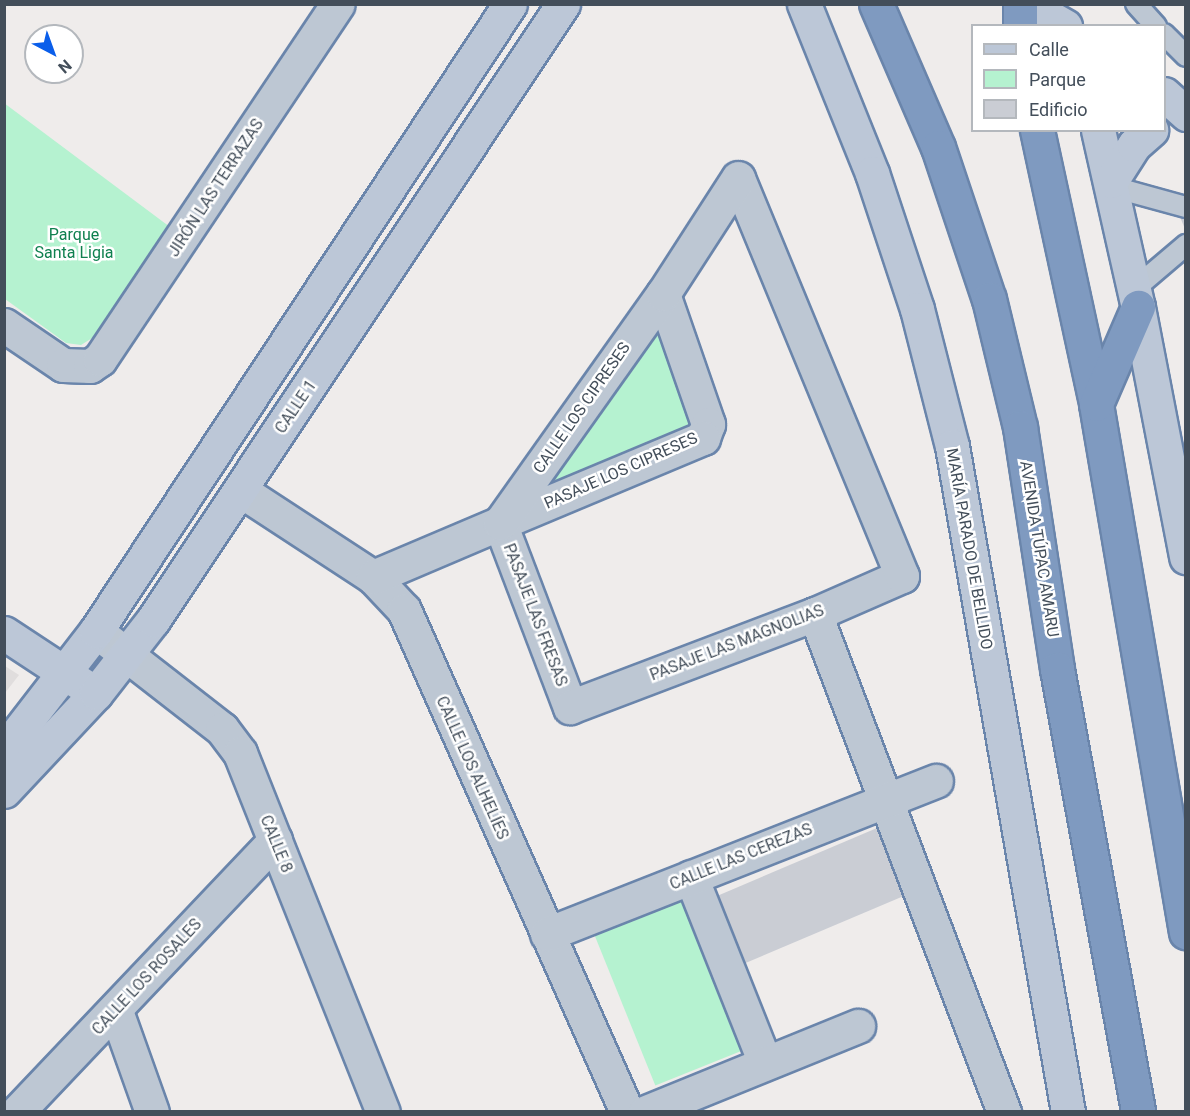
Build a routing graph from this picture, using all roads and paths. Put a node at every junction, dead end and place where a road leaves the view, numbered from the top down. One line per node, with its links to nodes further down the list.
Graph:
1 (338, 4): 23 (street, JIRÓN LAS TERRAZAS)
2 (510, 4): 31 (street)
3 (563, 4): 25 (street, CALLE 1)
4 (804, 4): 55 (street, MARÍA PARADO DE BELLIDO)
5 (876, 4): 47 (highway, AVENIDA TÚPAC AMARU)
6 (1136, 4): 9 (lane)
7 (1022, 16): 8 (street)
8 (1056, 24)
9 (1154, 24)
10 (1166, 36): 11 (lane)
11 (1185, 56)
12 (1166, 96): 13 (street)
13 (1185, 115): 14 (street)
14 (1166, 123)
15 (1037, 132): 24 (highway)
16 (1099, 132): 18 (street)
17 (1149, 132): 18 (street)
18 (1112, 184): 19 (lane); 22 (street)
19 (1185, 209)
20 (1185, 245): 22 (lane)
21 (663, 294): 26 (street, CALLE LOS CIPRESES); 26 (street, PASAJE LOS CIPRESES); 28 (street, CALLE LOS CIPRESES)
22 (1136, 298): 24 (highway); 27 (street)
23 (4, 325)
24 (1096, 404): 43 (highway)
25 (240, 490): 29 (street, CALLE LOS ALHELÍES); 33 (street, CALLE 1)
26 (500, 523): 29 (street); 36 (street, PASAJE LAS FRESAS)
27 (1185, 557)
28 (902, 576): 30 (street, PASAJE LAS MAGNOLIAS)
29 (374, 577): 44 (street, CALLE LOS ALHELÍES)
30 (815, 614): 36 (street, PASAJE LAS MAGNOLIAS); 40 (street)
31 (96, 631): 33 (street, CALLE 8); 34 (street)
32 (4, 633): 34 (street)
33 (128, 653): 35 (street, CALLE 1); 41 (street, CALLE 8)
34 (65, 673): 35 (street); 37 (street)
35 (96, 693): 39 (street, CALLE 1)
36 (570, 707)
37 (4, 750)
38 (936, 781): 40 (street, CALLE LAS CEREZAS)
39 (4, 791)
40 (887, 800): 42 (street, CALLE LAS CEREZAS); 54 (street)
41 (275, 840): 45 (street, CALLE LOS ROSALES); 51 (street, CALLE 8)
42 (691, 877): 44 (street, CALLE LAS CEREZAS); 48 (street)
43 (1185, 932)
44 (547, 934): 52 (street, CALLE LOS ALHELÍES)
45 (116, 1011): 49 (street, CALLE LOS ROSALES); 50 (street)
46 (858, 1026): 48 (street)
47 (1128, 1053): 56 (highway); 57 (highway, AVENIDA TÚPAC AMARU)
48 (765, 1063): 53 (street)
49 (17, 1112)
50 (152, 1112)
51 (383, 1112)
52 (627, 1112)
53 (646, 1112)
54 (1004, 1112)
55 (1068, 1112)
56 (1129, 1112)
57 (1138, 1112)

